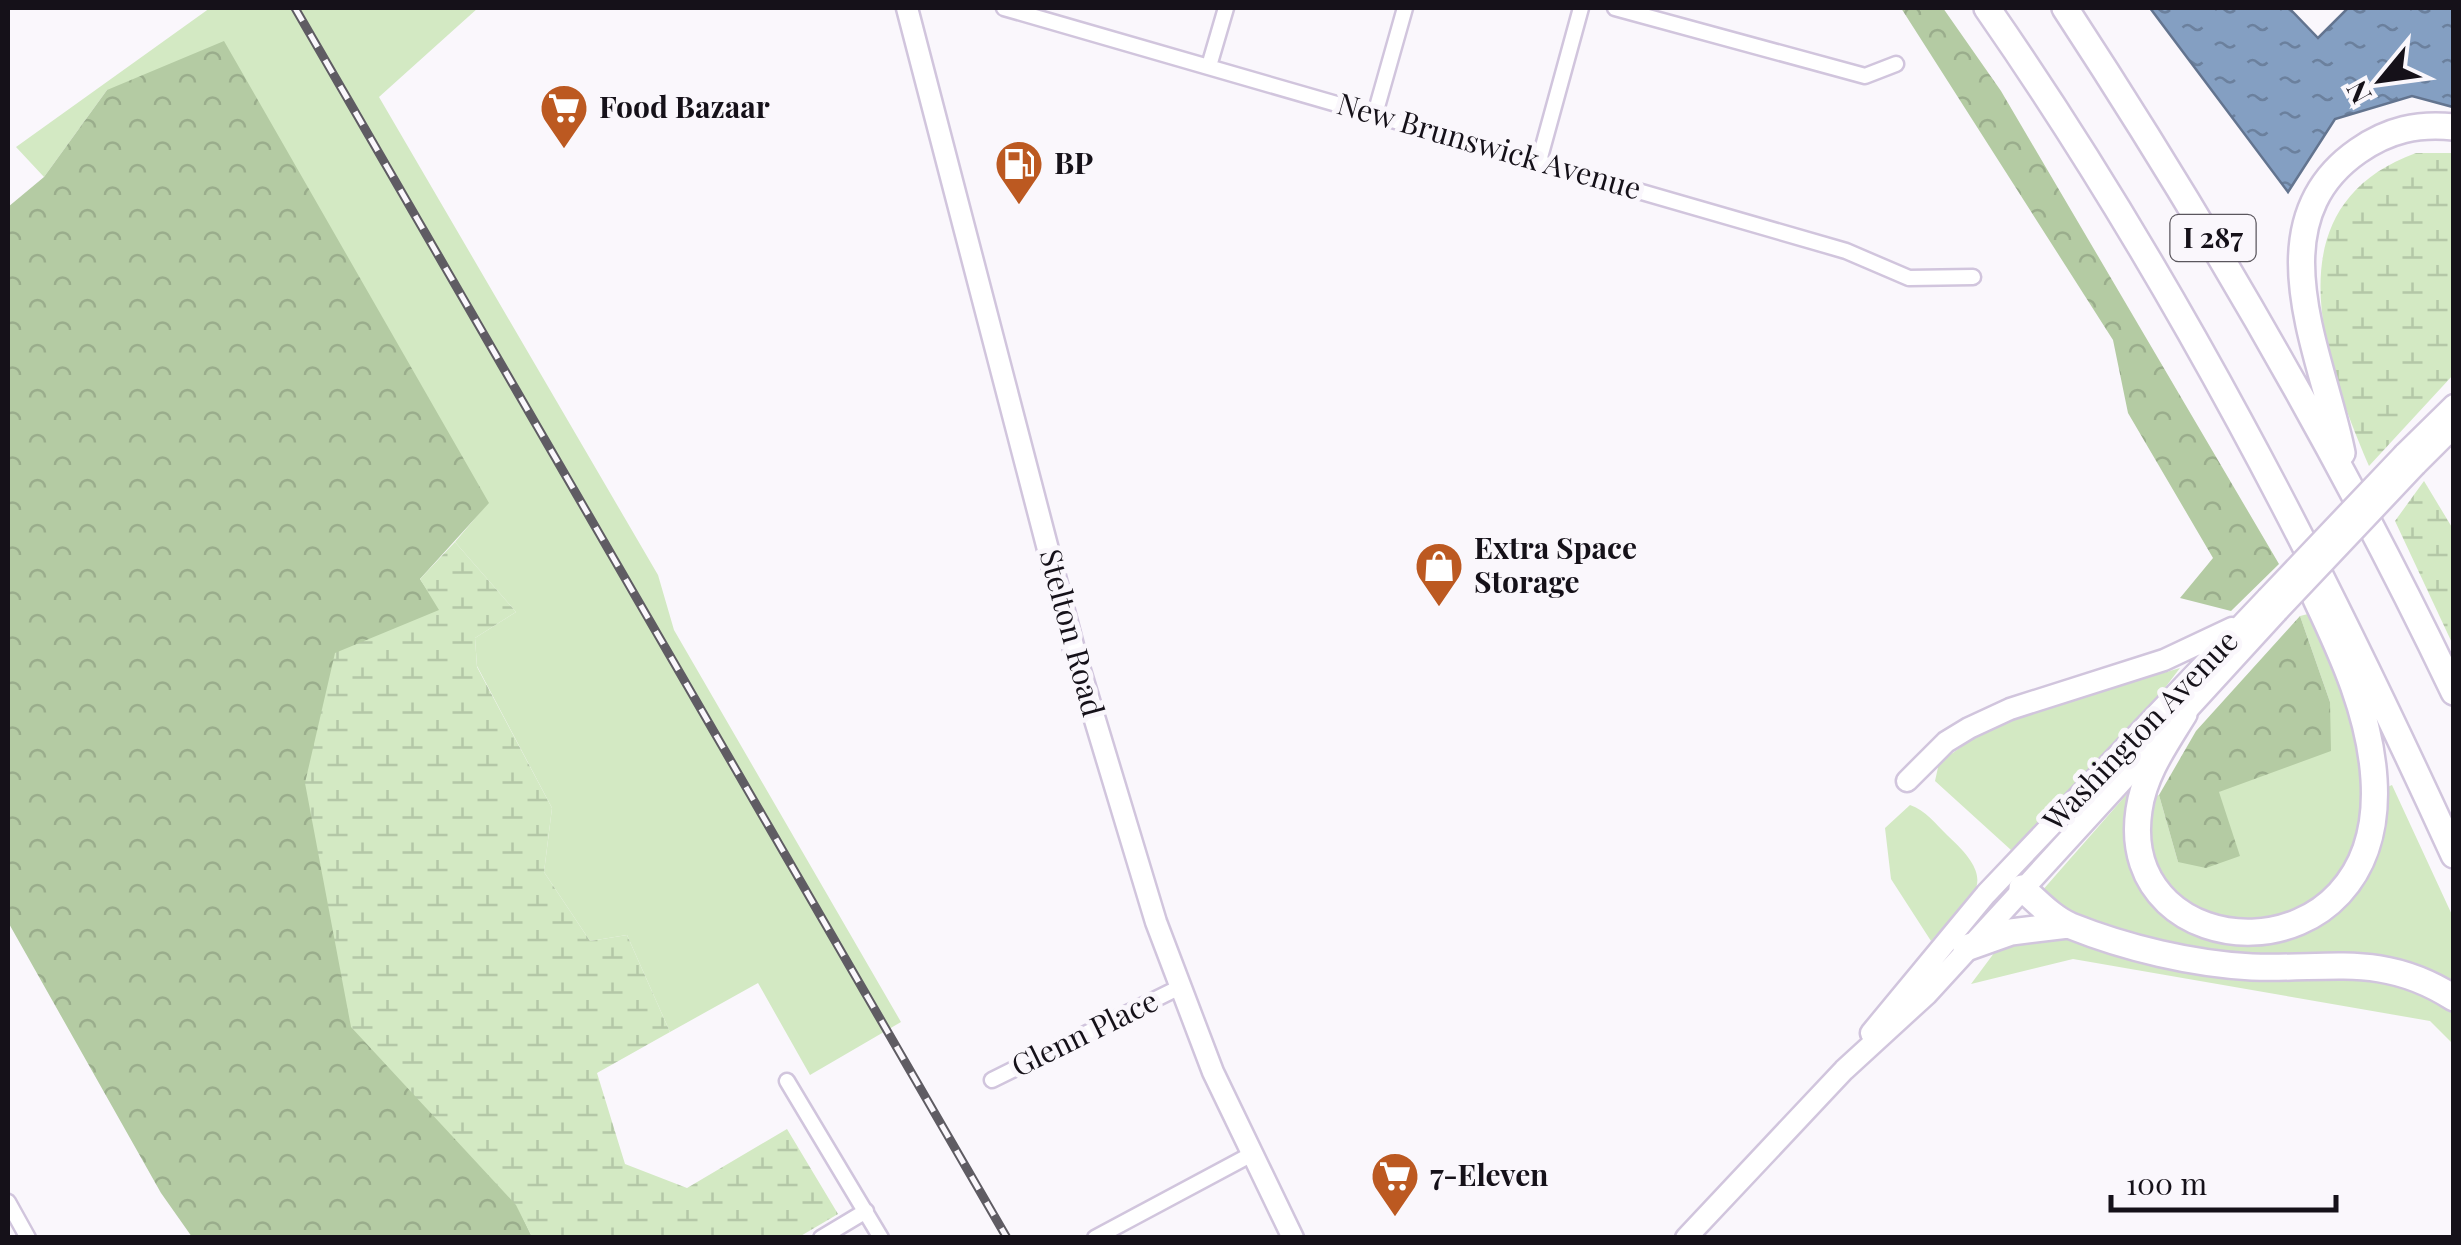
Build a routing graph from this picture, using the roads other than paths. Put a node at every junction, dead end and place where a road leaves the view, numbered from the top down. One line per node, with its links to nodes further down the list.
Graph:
1 (907, 8): 30 (main road, Stelton Road)
2 (1004, 8): 9 (street, New Brunswick Avenue)
3 (1226, 8): 11 (street)
4 (1405, 8): 12 (street)
5 (1582, 8): 14 (street)
6 (1616, 8): 10 (street)
7 (1986, 8): 20 (highway, I 287)
8 (2065, 8): 19 (highway, I 287)
9 (1040, 12): 11 (street, New Brunswick Avenue)
10 (1896, 64)
11 (1209, 66): 12 (street, New Brunswick Avenue)
12 (1374, 114): 14 (street, New Brunswick Avenue)
13 (2454, 127): 19 (highway)
14 (1539, 161): 15 (street, New Brunswick Avenue)
15 (1973, 277)
16 (2454, 405): 18 (main road, Washington Avenue)
17 (2454, 427): 18 (main road, Washington Avenue)
18 (2410, 460): 21 (main road, Washington Avenue, bridge)
19 (2347, 477): 23 (highway, I 287)
20 (2305, 539): 24 (highway); 26 (highway, I 287)
21 (2272, 605): 22 (main road, Washington Avenue); 24 (main road, Washington Avenue)
22 (2248, 620): 25 (main road); 32 (main road, Washington Avenue)
23 (2454, 692)
24 (2184, 714): 27 (main road, Washington Avenue)
25 (1907, 781)
26 (2454, 855)
27 (2022, 888): 28 (highway); 29 (main road, Washington Avenue)
28 (2068, 925): 29 (highway); 31 (highway)
29 (1966, 948): 32 (main road, Washington Avenue)
30 (1178, 988): 33 (street, Glenn Place); 35 (main road, Stelton Road)
31 (2454, 998)
32 (1844, 1070): 43 (main road, Washington Avenue)
33 (992, 1080)
34 (787, 1081): 37 (street)
35 (1252, 1154): 41 (street); 42 (main road, Stelton Road)
36 (8, 1202): 38 (street)
37 (866, 1212): 39 (street); 40 (street)
38 (28, 1238)
39 (822, 1238)
40 (880, 1238)
41 (1094, 1238)
42 (1293, 1238)
43 (1686, 1238)

